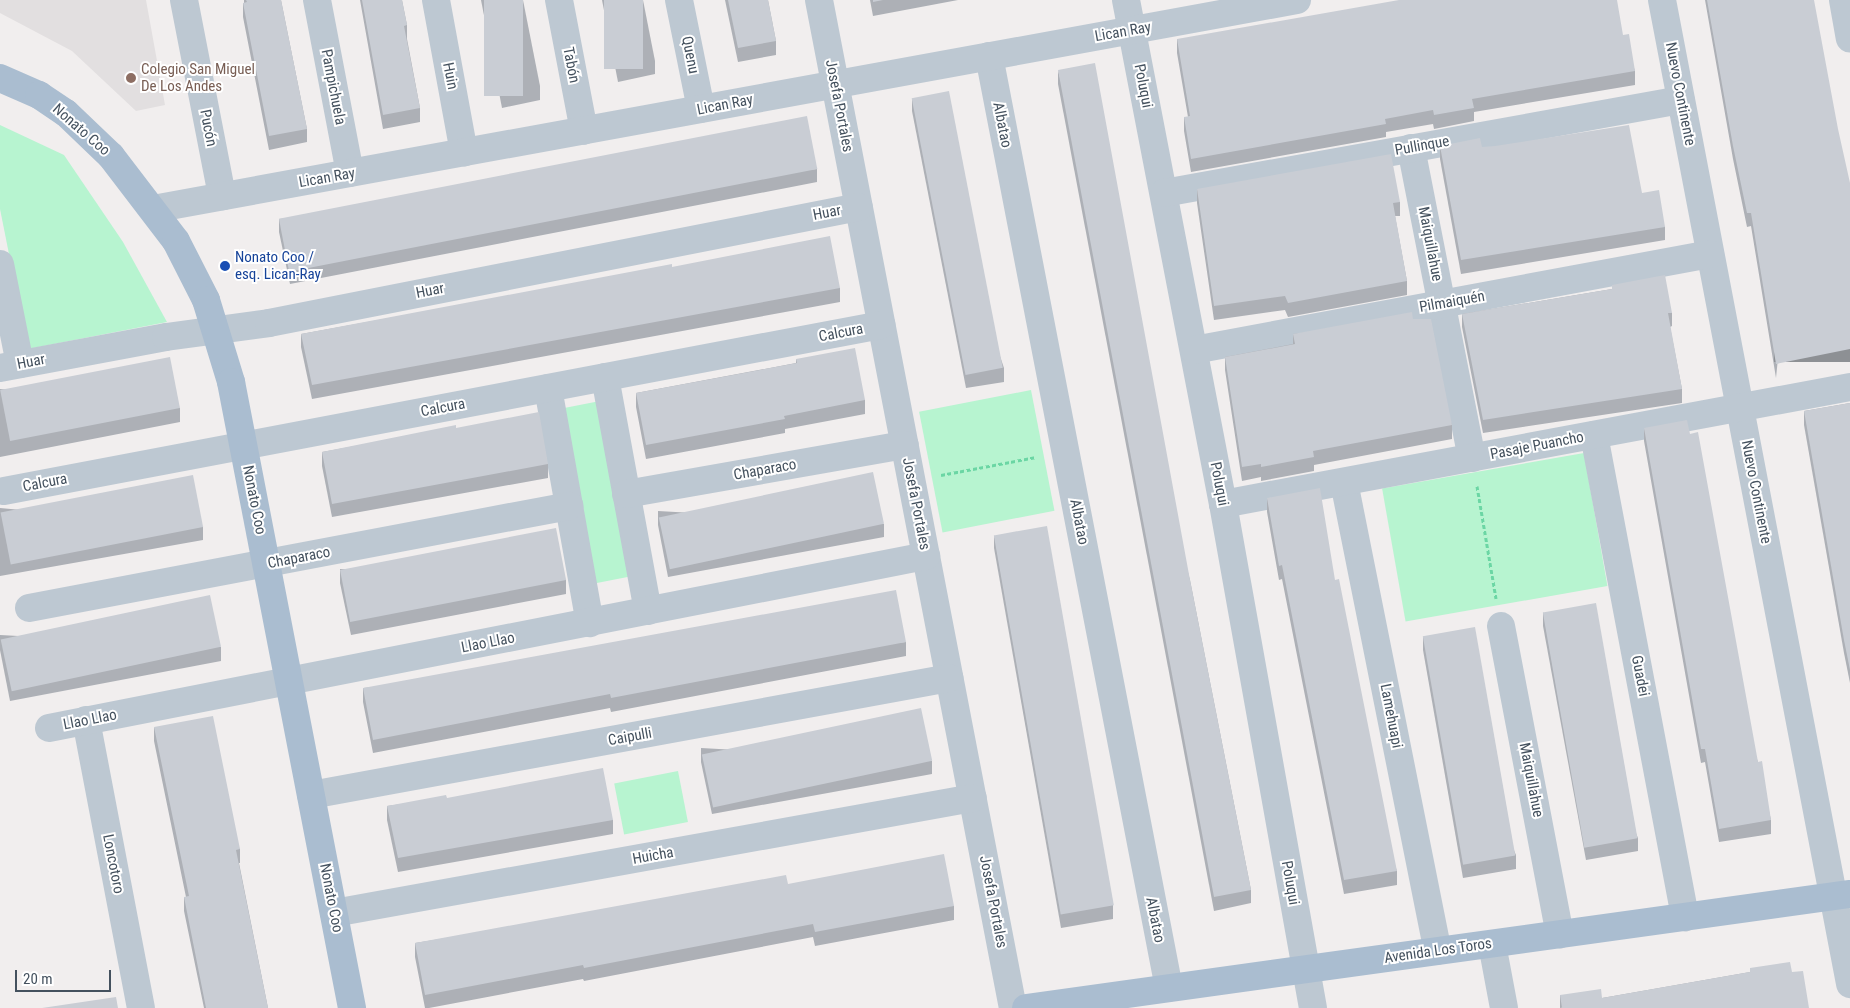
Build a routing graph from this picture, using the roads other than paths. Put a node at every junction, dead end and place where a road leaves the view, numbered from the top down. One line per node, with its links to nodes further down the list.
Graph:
1 (184, 0): 23 (street, Pucón)
2 (317, 0): 21 (street, Pampichuela)
3 (436, 0): 20 (street, Huin)
4 (559, 0): 18 (street, Tabón)
5 (679, 0): 17 (street, Quenu)
6 (819, 0): 15 (street, Josefa Portales)
7 (1126, 0): 11 (street, Poluqui)
8 (1296, 0): 11 (street, Lican Ray)
9 (1662, 0): 16 (street, Nuevo Continente)
10 (1843, 0): 12 (street)
11 (1132, 30): 13 (street, Lican Ray); 22 (street, Poluqui)
12 (1850, 38)
13 (989, 56): 15 (street, Lican Ray); 66 (street, Albatao)
14 (0, 78): 25 (main road, Nonato Coo)
15 (835, 84): 17 (street, Lican Ray); 24 (street, Josefa Portales)
16 (1681, 100): 19 (street, Pullinque); 26 (street, Nuevo Continente)
17 (701, 109): 18 (street, Lican Ray)
18 (584, 130): 20 (street, Lican Ray)
19 (1411, 148): 22 (street, Pullinque); 28 (street, Maiquillahue)
20 (464, 152): 21 (street, Lican Ray)
21 (350, 173): 23 (street, Lican Ray)
22 (1164, 193): 31 (street, Poluqui)
23 (222, 196): 25 (street, Lican Ray)
24 (858, 206): 29 (street, Josefa Portales); 30 (street, Huar)
25 (154, 209): 30 (main road, Nonato Coo)
26 (1710, 254): 28 (street, Pilmaiquén); 36 (street, Nuevo Continente)
27 (0, 264): 32 (street)
28 (1442, 304): 31 (street, Pilmaiquén); 40 (street, Maiquillahue)
29 (881, 325): 33 (street, Calcura); 38 (street, Josefa Portales)
30 (217, 330): 32 (street, Huar); 39 (main road, Nonato Coo)
31 (1194, 350): 44 (street, Poluqui)
32 (10, 366)
33 (604, 377): 35 (street, Calcura); 43 (street)
34 (1850, 387): 36 (street, Pasaje Puancho)
35 (548, 388): 39 (street, Calcura); 45 (street)
36 (1740, 408): 37 (street, Pasaje Puancho); 58 (street, Nuevo Continente)
37 (1594, 435): 40 (street, Pasaje Puancho); 60 (street, Guadei)
38 (905, 445): 43 (street, Chaparaco); 46 (street, Josefa Portales)
39 (244, 446): 42 (street, Calcura); 47 (main road, Nonato Coo)
40 (1472, 458): 41 (street, Pasaje Puancho)
41 (1344, 482): 44 (street, Pasaje Puancho); 63 (street, Lamehuapi)
42 (4, 491)
43 (626, 494): 49 (street)
44 (1223, 504): 64 (street, Poluqui)
45 (569, 506): 47 (street, Chaparaco); 50 (street)
46 (926, 556): 49 (street, Llao Llao); 52 (street, Josefa Portales)
47 (267, 564): 48 (street, Chaparaco); 53 (main road, Nonato Coo)
48 (29, 608)
49 (648, 611): 50 (street, Llao Llao)
50 (590, 623): 53 (street, Llao Llao)
51 (1501, 626): 61 (street, Maiquillahue)
52 (950, 678): 56 (street, Caipulli); 57 (street, Josefa Portales)
53 (289, 682): 54 (street, Llao Llao); 56 (main road, Nonato Coo)
54 (86, 720): 55 (street, Llao Llao); 67 (street, Loncotoro)
55 (49, 728)
56 (311, 795): 59 (main road, Nonato Coo)
57 (973, 798): 59 (street, Huicha); 69 (street, Josefa Portales)
58 (1841, 896): 60 (main road, Avenida Los Toros); 65 (street, Nuevo Continente)
59 (334, 913): 68 (main road, Nonato Coo)
60 (1685, 917): 61 (main road, Avenida Los Toros)
61 (1560, 934): 62 (main road, Avenida Los Toros)
62 (1492, 944): 63 (main road, Avenida Los Toros); 72 (street)
63 (1438, 951): 64 (main road, Avenida Los Toros)
64 (1306, 970): 66 (main road, Avenida Los Toros); 71 (street, Poluqui)
65 (1850, 984)
66 (1168, 988): 70 (main road, Avenida Los Toros)
67 (141, 1008)
68 (352, 1008)
69 (1013, 1008)
70 (1026, 1008)
71 (1313, 1008)
72 (1504, 1008)

